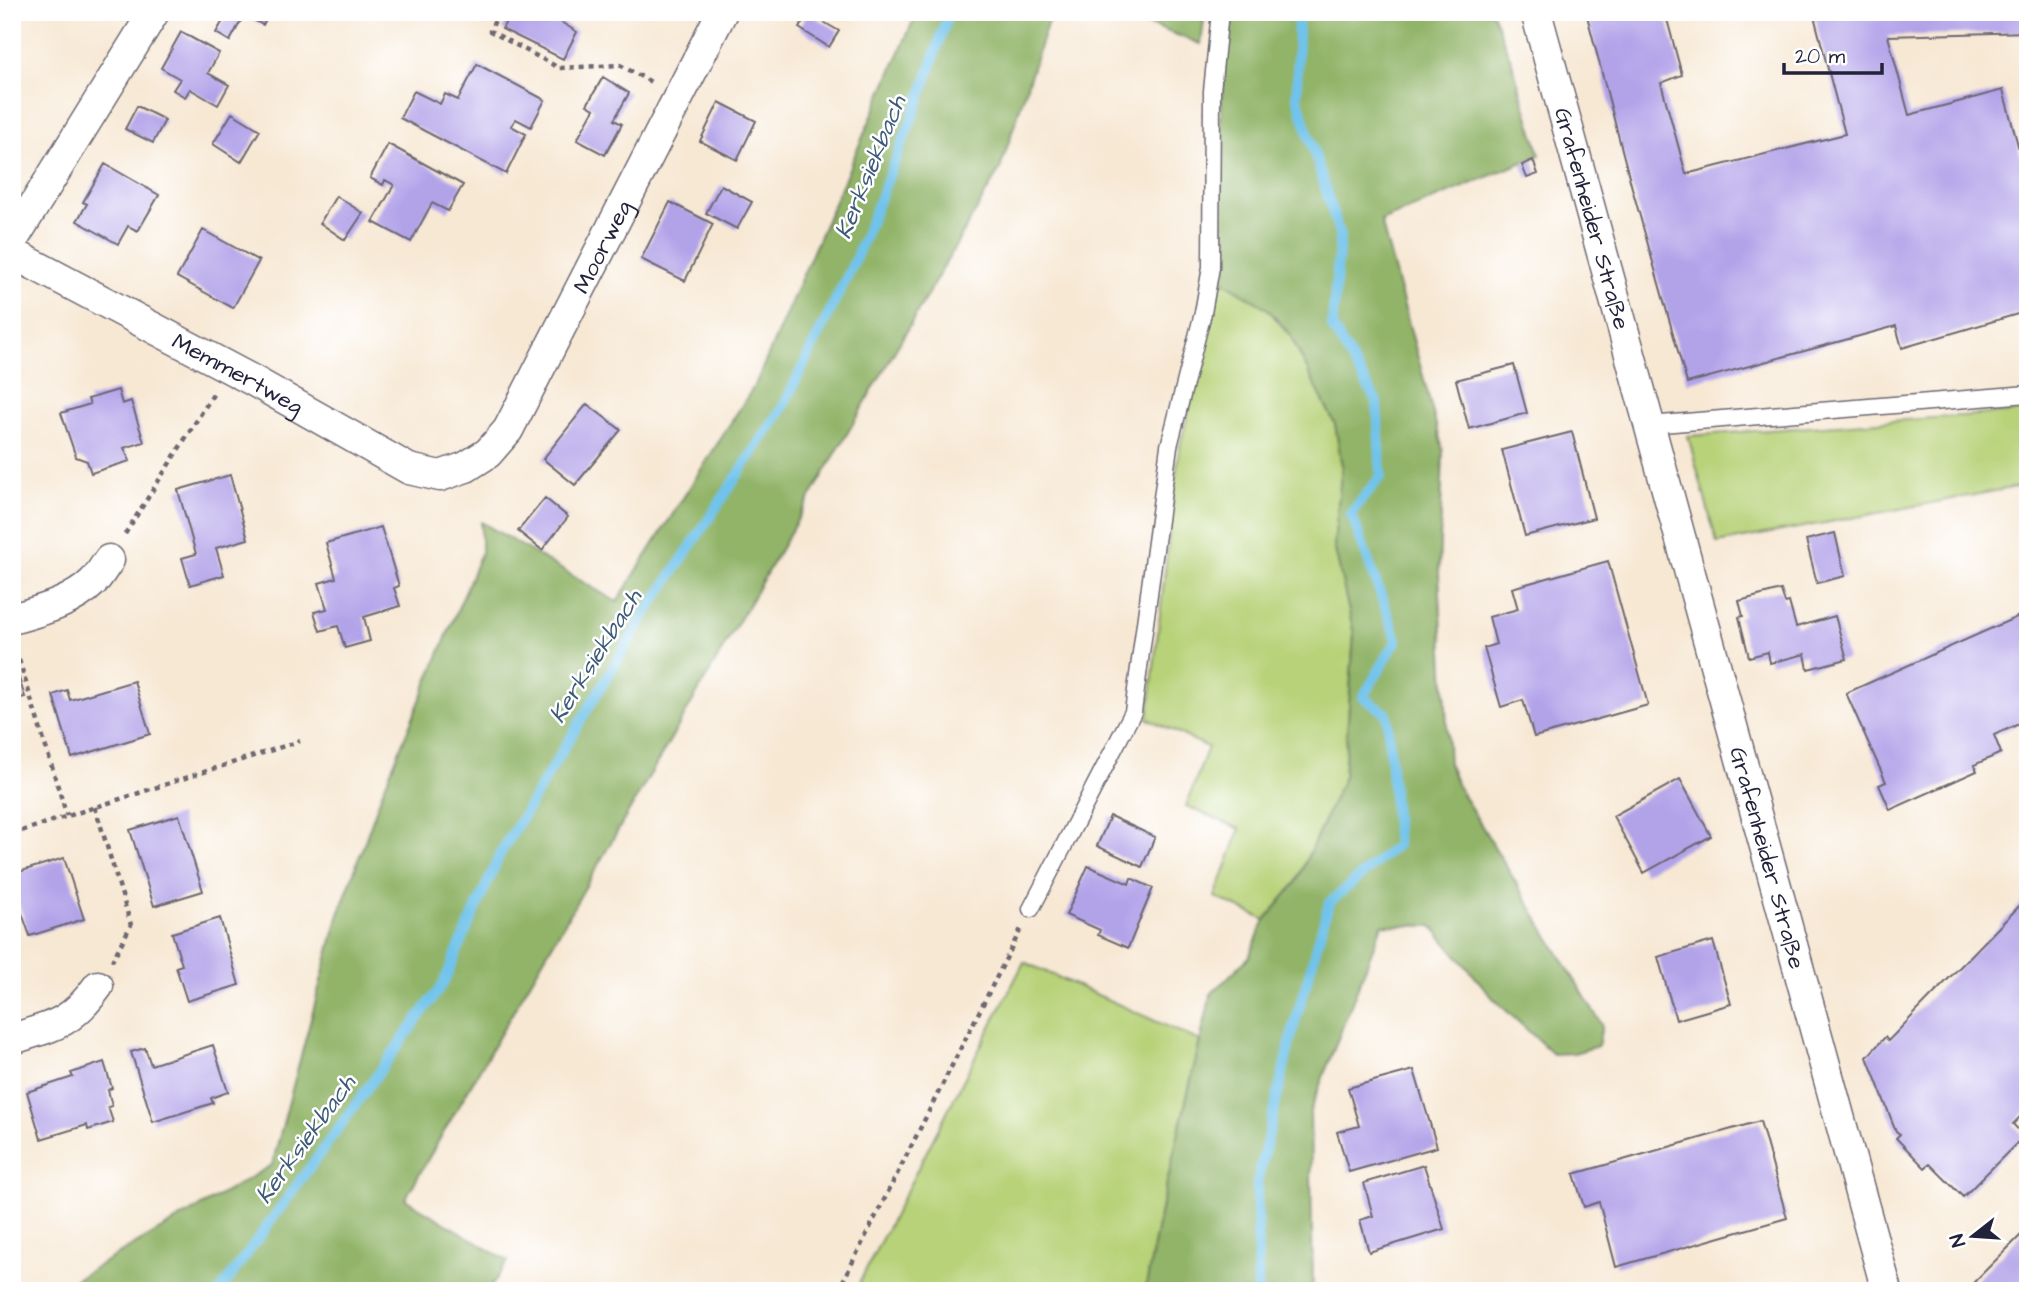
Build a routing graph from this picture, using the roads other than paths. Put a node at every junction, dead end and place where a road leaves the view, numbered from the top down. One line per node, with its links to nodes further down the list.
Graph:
1 (154, 12): 5 (street)
2 (722, 12): 9 (street, Moorweg)
3 (1220, 12): 12 (lane)
4 (1536, 12): 8 (street, Grafenheider Straße)
5 (12, 241)
6 (12, 253): 9 (street, Memmertweg)
7 (2028, 394): 8 (lane)
8 (1649, 425): 15 (street, Grafenheider Straße)
9 (466, 467)
10 (109, 560): 11 (street)
11 (12, 619)
12 (1031, 909)
13 (98, 986): 14 (street)
14 (12, 1039)
15 (1887, 1291)

